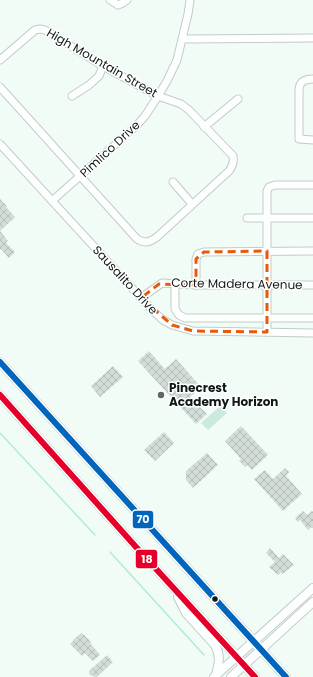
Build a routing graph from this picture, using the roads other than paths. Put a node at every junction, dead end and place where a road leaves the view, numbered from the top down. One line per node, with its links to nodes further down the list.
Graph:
1 (110, 0): 2 (street)
2 (127, 0)
3 (190, 0): 5 (street, Pimlico Drive)
4 (313, 38): 5 (street)
5 (183, 39): 11 (street, Pimlico Drive)
6 (0, 60): 7 (street, High Mountain Street)
7 (103, 66): 10 (street); 11 (street, High Mountain Street)
8 (313, 79): 14 (street)
9 (0, 87): 16 (street)
10 (72, 96)
11 (158, 96): 13 (street, High Mountain Street); 16 (street, Pimlico Drive)
12 (238, 98): 13 (street)
13 (204, 127): 20 (street, High Mountain Street)
14 (313, 140)
15 (0, 144): 19 (street, Sausalito Drive)
16 (80, 176): 19 (street, Pimlico Drive); 20 (street)
17 (173, 182): 20 (street)
18 (313, 185): 22 (street)
19 (52, 201): 30 (street, Sausalito Drive)
20 (192, 204)
21 (247, 218): 22 (street)
22 (267, 218): 23 (street); 25 (street)
23 (313, 218)
24 (313, 251): 25 (street)
25 (267, 252): 27 (street); 28 (street)
26 (175, 284): 27 (street, Corte Madera Avenue); 30 (street, Corte Madera Avenue); 31 (street)
27 (196, 285): 28 (street, Corte Madera Avenue)
28 (267, 285): 29 (street, Corte Madera Avenue); 31 (street)
29 (313, 285)
30 (141, 298): 33 (street, Sausalito Drive)
31 (267, 318): 32 (street); 33 (street)
32 (313, 318)
33 (267, 332): 34 (street, Sausalito Drive)
34 (313, 333)
35 (0, 362): 40 (main road)
36 (0, 395): 37 (main road)
37 (173, 587): 42 (main road); 44 (main road)
38 (313, 588): 40 (main road)
39 (313, 602): 41 (main road)
40 (253, 641): 41 (main road); 42 (main road)
41 (261, 650): 43 (main road); 47 (main road)
42 (236, 656): 43 (main road); 44 (main road)
43 (244, 665): 45 (main road); 46 (main road)
44 (215, 676)
45 (231, 677)
46 (255, 677)
47 (286, 677)

